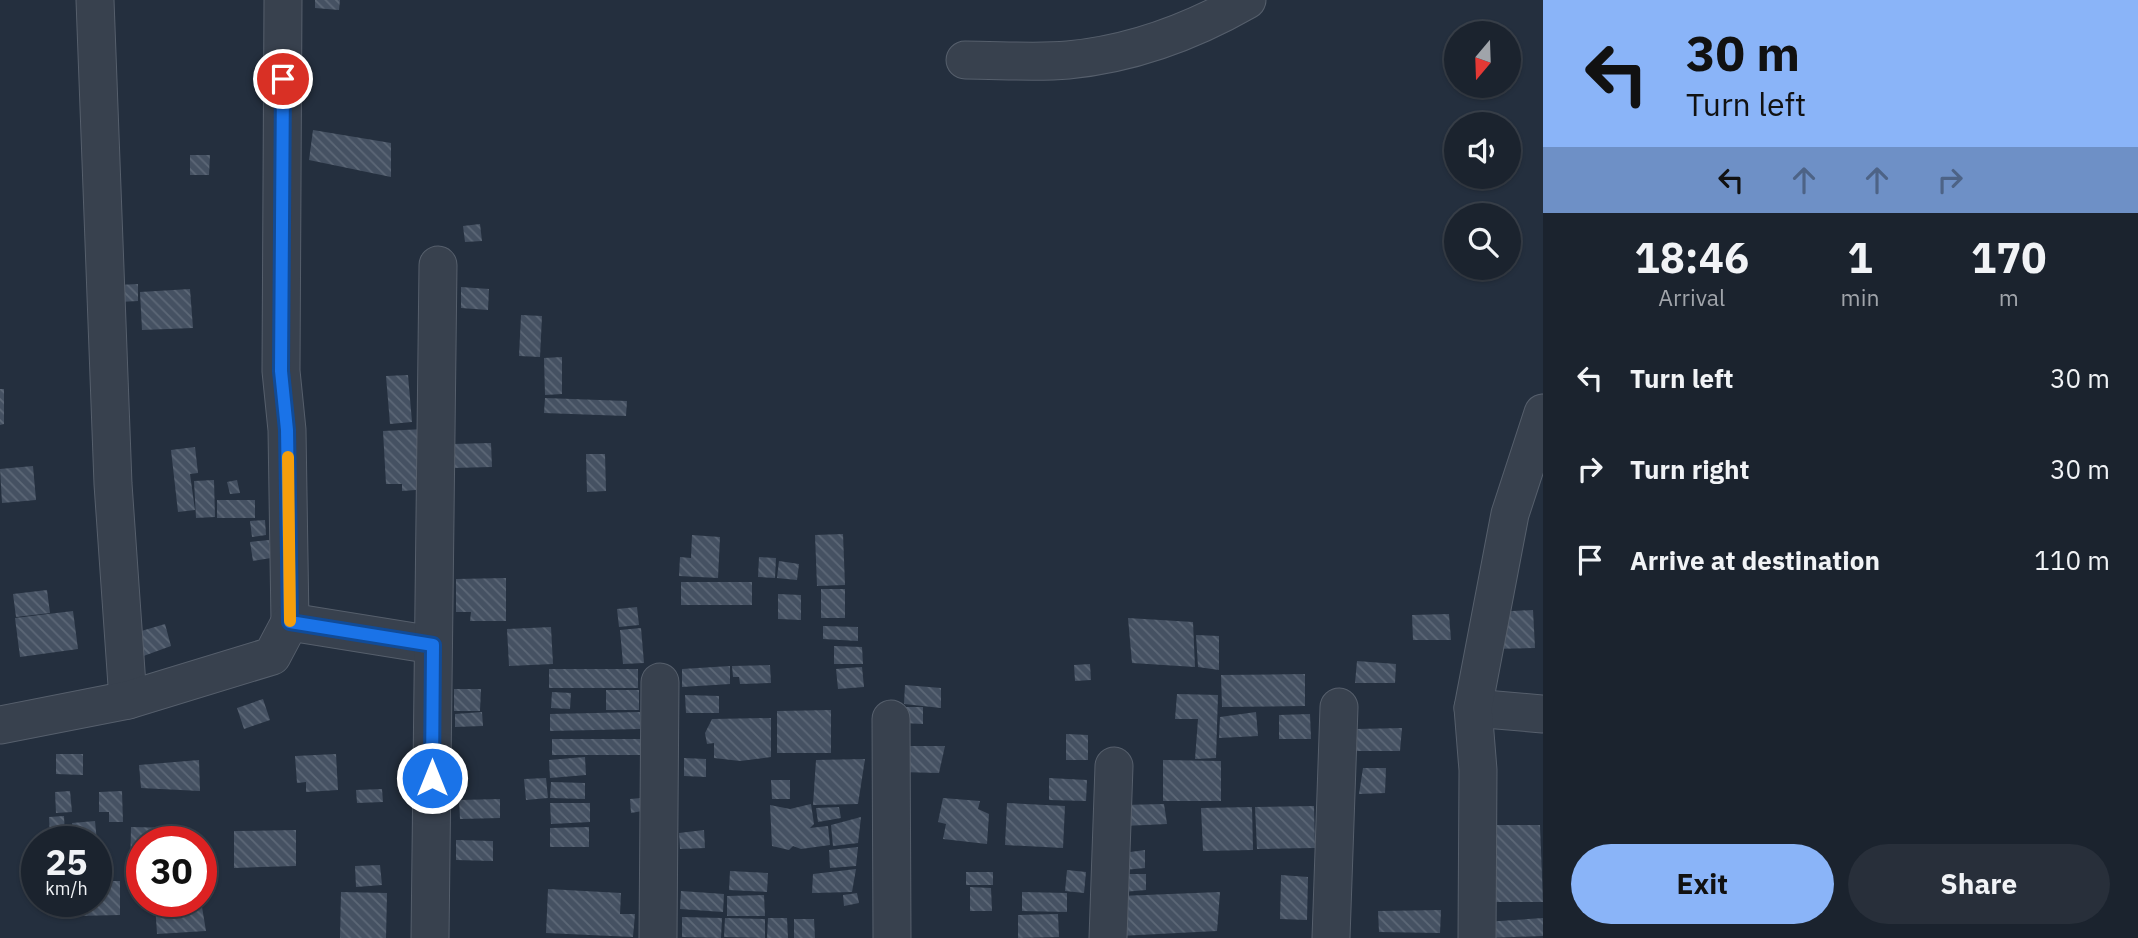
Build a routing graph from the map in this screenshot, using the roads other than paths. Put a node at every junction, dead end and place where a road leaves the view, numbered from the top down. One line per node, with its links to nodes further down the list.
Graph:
1 (95, 0): 11 (street)
2 (284, 0): 8 (street)
3 (1247, 0): 4 (street)
4 (965, 60)
5 (438, 265): 9 (street)
6 (1543, 413): 7 (street)
7 (1526, 511): 13 (street)
8 (290, 622): 9 (street); 11 (street)
9 (433, 645): 18 (street)
10 (660, 682): 19 (street)
11 (128, 699): 16 (street)
12 (1339, 708): 22 (street)
13 (1473, 708): 14 (street); 23 (street)
14 (1543, 715)
15 (891, 719): 20 (street)
16 (0, 725)
17 (1114, 766): 21 (street)
18 (430, 938)
19 (658, 938)
20 (892, 938)
21 (1108, 938)
22 (1331, 938)
23 (1477, 938)

